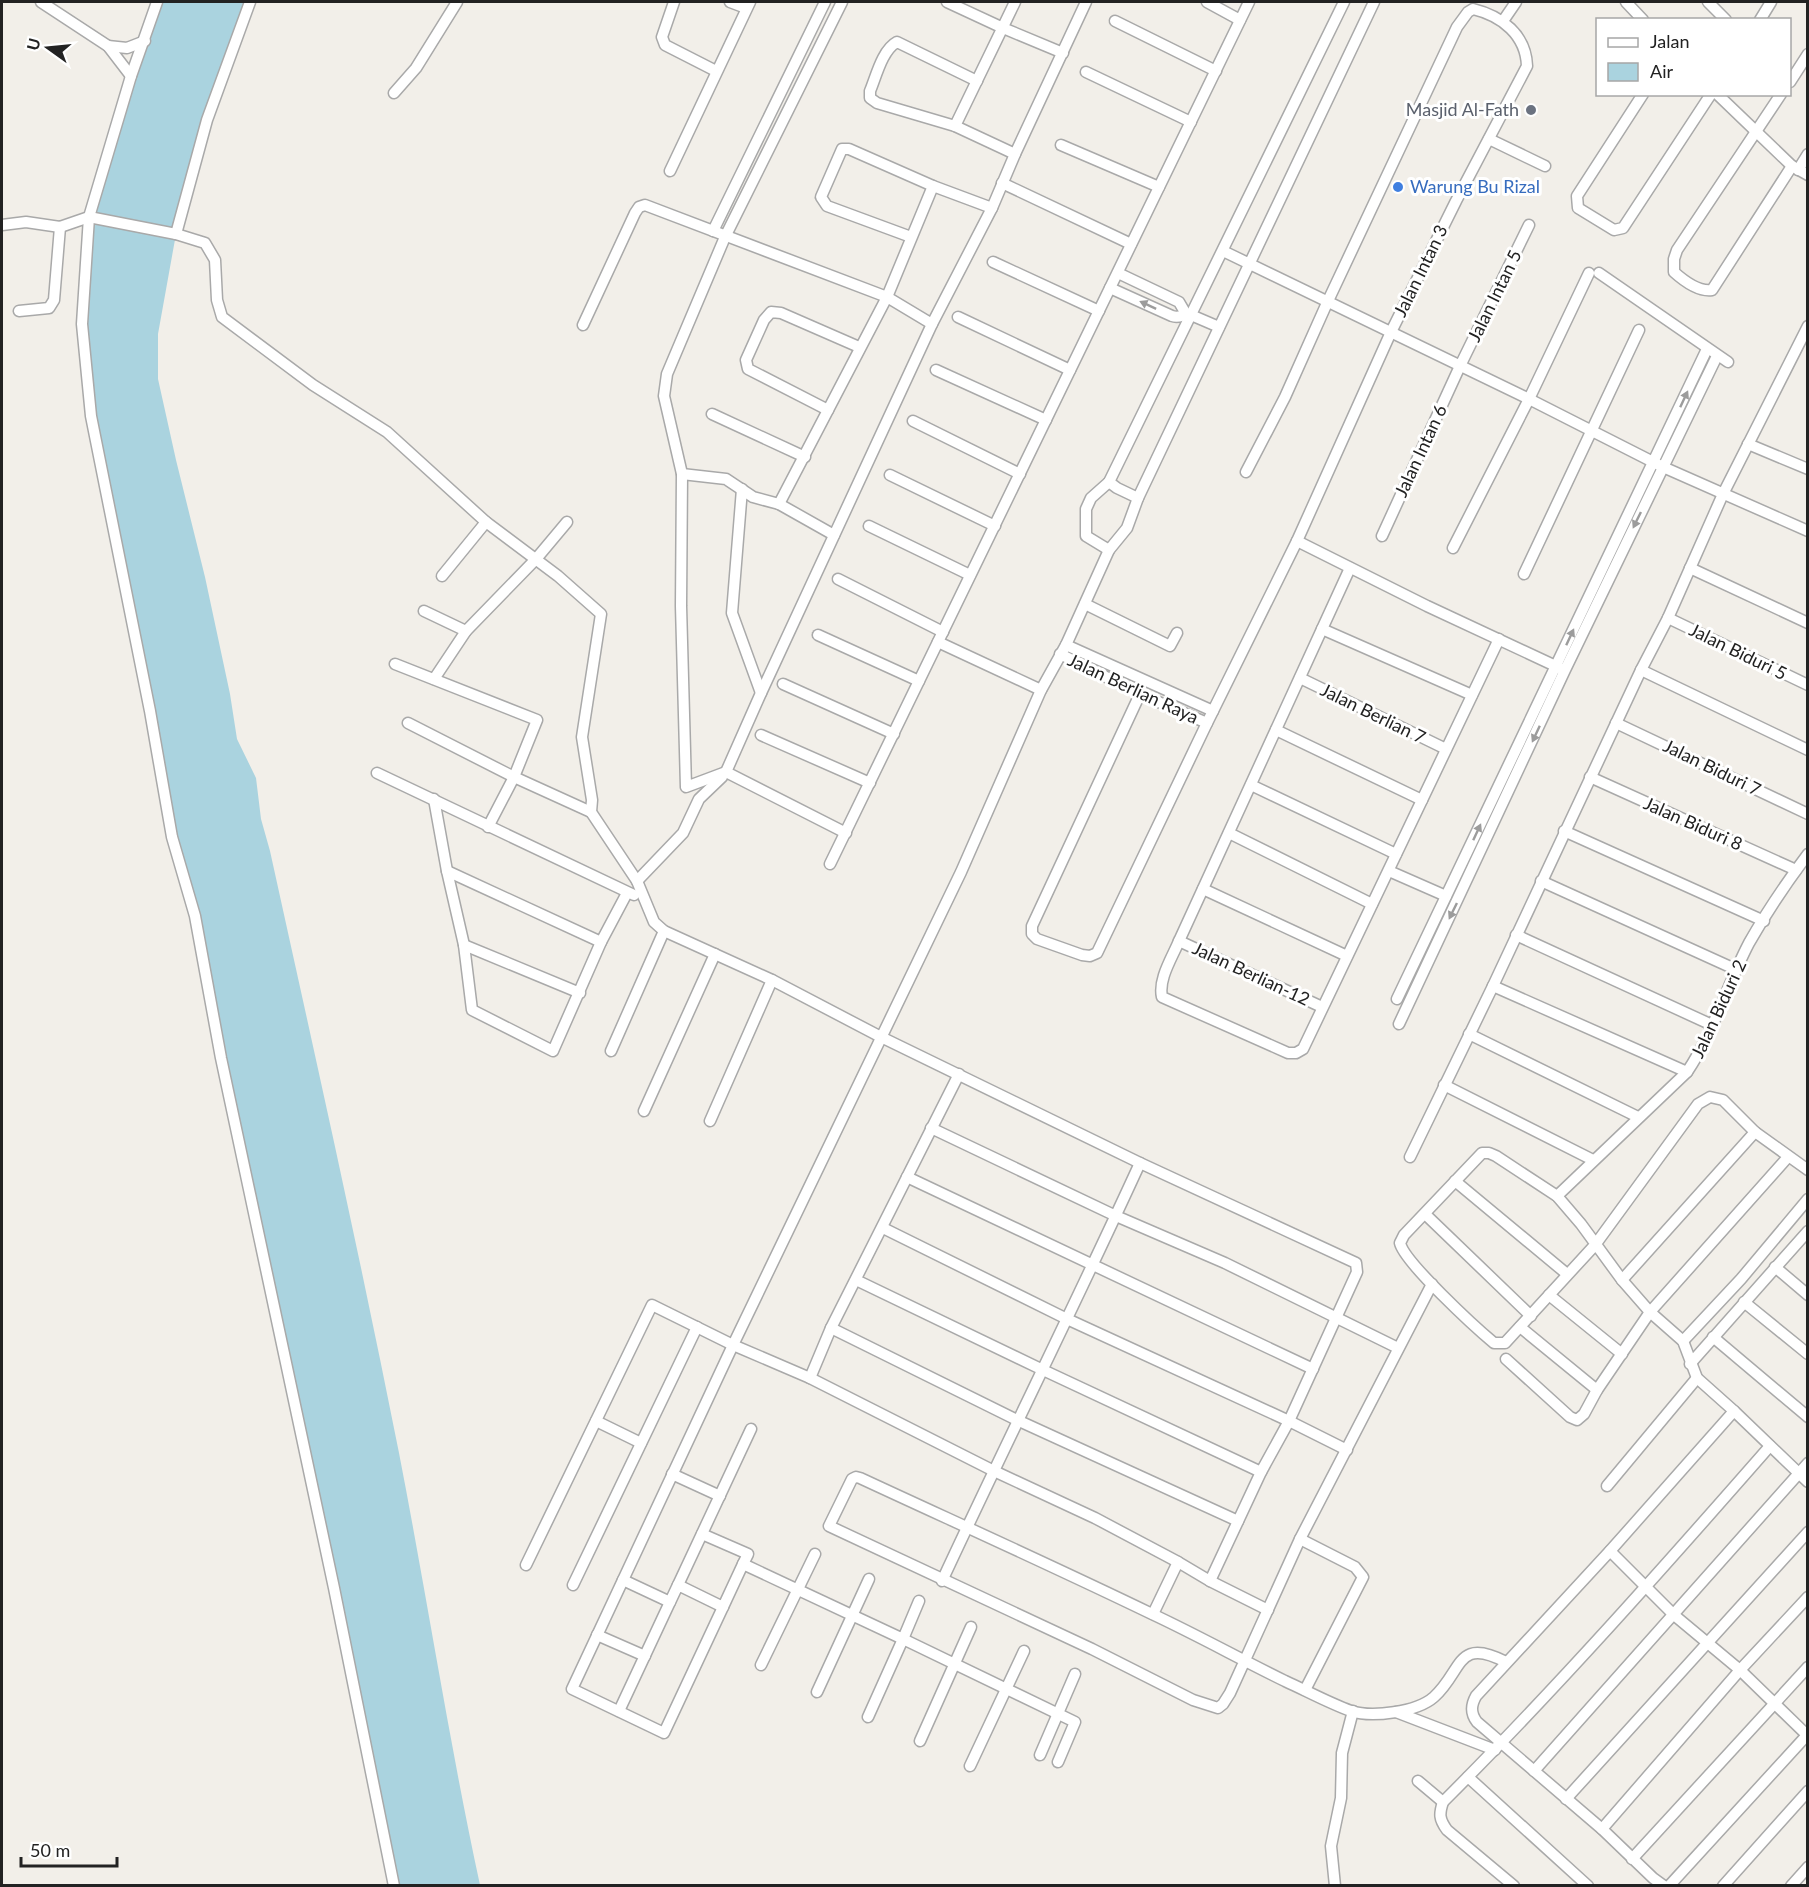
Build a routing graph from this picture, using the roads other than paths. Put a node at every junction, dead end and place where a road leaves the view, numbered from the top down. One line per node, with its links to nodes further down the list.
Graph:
1 (41, 2): 29 (street)
2 (157, 2): 28 (street)
3 (250, 2): 62 (street)
4 (457, 2): 38 (street)
5 (674, 2): 32 (street)
6 (730, 2): 20 (street)
7 (825, 2): 61 (street)
8 (842, 2): 63 (street)
9 (947, 2): 27 (street)
10 (1016, 2): 27 (street)
11 (1086, 2): 30 (street)
12 (1207, 2): 24 (street)
13 (1249, 2): 24 (street)
14 (1344, 2): 66 (street)
15 (1374, 2): 68 (street)
16 (1516, 2): 26 (street)
17 (1626, 2): 21 (street)
18 (1707, 2): 22 (street)
19 (1771, 2): 23 (street)
20 (748, 5): 32 (street)
21 (1641, 18)
22 (1724, 18)
23 (1761, 18)
24 (1240, 20): 33 (street)
25 (1115, 21): 33 (street)
26 (1503, 21): 46 (street, Jalan Intan 3); 72 (street)
27 (1002, 28): 30 (street); 37 (street)
28 (144, 41): 29 (street); 35 (street)
29 (108, 46): 35 (street)
30 (1063, 53): 48 (street)
31 (1808, 54): 36 (street)
32 (716, 71): 52 (street)
33 (1216, 71): 43 (street)
34 (1086, 72): 43 (street)
35 (131, 76): 57 (street)
36 (1791, 80)
37 (977, 81): 44 (street); 44 (street)
38 (394, 93)
39 (1642, 96): 40 (street)
40 (1710, 96)
41 (1719, 96): 45 (street)
42 (1780, 96): 45 (street)
43 (1191, 122): 55 (street)
44 (955, 126): 48 (street)
45 (1756, 132): 51 (street); 51 (street)
46 (1489, 139): 50 (street); 82 (street, Jalan Intan 3)
47 (1061, 145): 55 (street)
48 (1015, 154): 53 (street)
49 (1808, 154): 51 (street)
50 (1545, 166)
51 (1799, 170)
52 (670, 171)
53 (1002, 183): 56 (street); 65 (street)
54 (933, 186): 56 (street); 64 (street); 64 (street)
55 (1159, 187): 65 (street)
56 (992, 208): 77 (street)
57 (92, 218): 60 (street); 62 (street); 341 (street)
58 (3, 223): 60 (street)
59 (1529, 225): 87 (street, Jalan Intan 5)
60 (60, 227): 73 (street)
61 (713, 231): 63 (street); 78 (street)
62 (176, 234): 110 (street)
63 (725, 237): 71 (street); 102 (street)
64 (911, 237): 71 (street)
65 (1131, 244): 69 (street)
66 (1223, 251): 68 (street); 75 (street)
67 (993, 262): 74 (street)
68 (1248, 263): 72 (street); 80 (street)
69 (1118, 273): 70 (street); 75 (street)
70 (1110, 288): 74 (street); 75 (street, one-way to 70)
71 (886, 297): 77 (street); 83 (street)
72 (1327, 303): 82 (street); 101 (street)
73 (19, 310)
74 (1099, 311): 89 (street)
75 (1189, 314): 80 (street); 105 (street)
76 (958, 317): 89 (street)
77 (932, 324): 115 (street)
78 (583, 325)
79 (1808, 326): 96 (street)
80 (1219, 327): 108 (street)
81 (1639, 330): 95 (street)
82 (1391, 332): 87 (street); 117 (street, Jalan Intan 3)
83 (859, 347): 91 (street); 91 (street)
84 (1707, 349): 85 (street); 90 (street); 97 (street, one-way to 84)
85 (1717, 356): 86 (street); 97 (street)
86 (1728, 362)
87 (1460, 366): 90 (street); 116 (street, Jalan Intan 6)
88 (936, 370): 93 (street)
89 (1070, 370): 93 (street)
90 (1529, 399): 95 (street); 118 (street)
91 (828, 410): 98 (street)
92 (712, 414): 98 (street)
93 (1046, 420): 103 (street)
94 (913, 422): 103 (street)
95 (1592, 431): 99 (street); 123 (street)
96 (1748, 444): 100 (street); 107 (street)
97 (1665, 451): 99 (street)
98 (805, 457): 109 (street)
99 (1658, 465): 107 (street); 139 (street)
100 (1806, 465)
101 (1246, 472)
102 (682, 474): 106 (street); 159 (street)
103 (1020, 474): 113 (street)
104 (890, 475): 113 (street)
105 (1108, 482): 108 (street); 119 (street)
106 (742, 489): 109 (street); 147 (street)
107 (1723, 494): 114 (street); 122 (street)
108 (1138, 498): 119 (street)
109 (779, 504): 115 (street)
110 (486, 522): 120 (street); 125 (street)
111 (567, 522): 120 (street)
112 (869, 526): 124 (street)
113 (995, 526): 124 (street)
114 (1808, 531)
115 (834, 535): 147 (street)
116 (1382, 536)
117 (1297, 541): 121 (street); 150 (street, Jalan Intan 3)
118 (1453, 548)
119 (1109, 550): 127 (street)
120 (536, 559): 132 (street); 168 (street)
121 (1350, 568): 131 (street); 136 (street)
122 (1690, 568): 129 (street); 130 (street)
123 (1524, 574)
124 (970, 575): 135 (street)
125 (442, 576)
126 (838, 579): 135 (street)
127 (1085, 604): 133 (street); 137 (street)
128 (424, 611): 132 (street)
129 (1668, 618): 140 (street); 145 (street, Jalan Biduri 5)
130 (1808, 623)
131 (1322, 629): 141 (street); 149 (street)
132 (466, 631): 142 (street)
133 (1177, 633)
134 (818, 635): 143 (street)
135 (941, 637): 143 (street); 146 (street)
136 (1499, 639): 139 (street); 149 (street)
137 (1063, 649): 146 (street); 148 (street, Jalan Berlian Raya); 150 (street, Jalan Berlian Raya)
138 (395, 664): 142 (street)
139 (1561, 668): 167 (street)
140 (1641, 670): 153 (street); 158 (street)
141 (1300, 678): 154 (street); 157 (street, Jalan Berlian 7)
142 (434, 679): 161 (street)
143 (920, 681): 155 (street)
144 (783, 684): 155 (street)
145 (1808, 685)
146 (1041, 690): 206 (street)
147 (761, 693): 159 (street)
148 (1140, 694): 152 (street, Jalan Berlian Raya); 152 (street, Jalan Intan 3)
149 (1472, 694): 157 (street)
150 (1213, 711): 152 (street, Jalan Intan 3)
151 (408, 723): 161 (street)
152 (1207, 723)
153 (1616, 723): 162 (street); 169 (street, Jalan Biduri 7)
154 (1276, 730): 164 (street); 166 (street)
155 (894, 734): 163 (street)
156 (761, 735): 163 (street)
157 (1446, 749): 166 (street)
158 (1808, 750)
159 (726, 772): 172 (street); 180 (street)
160 (377, 773): 165 (street)
161 (514, 777): 168 (street); 170 (street)
162 (1590, 777): 171 (street); 177 (street, Jalan Biduri 8)
163 (870, 783): 172 (street)
164 (1251, 785): 173 (street); 174 (street)
165 (434, 799): 170 (street); 178 (street)
166 (1422, 800): 174 (street)
167 (1496, 805): 184 (street, one-way to 167); 194 (street, one-way to 194)
168 (591, 812): 180 (street)
169 (1808, 814)
170 (488, 827): 183 (street)
171 (1564, 831): 181 (street); 187 (street)
172 (846, 832): 176 (street)
173 (1229, 833): 182 (street); 186 (street)
174 (1396, 854): 179 (street)
175 (1808, 854): 177 (street, Jalan Biduri 2)
176 (830, 864)
177 (1796, 870): 187 (street, Jalan Biduri 2)
178 (447, 871): 192 (street); 193 (street)
179 (1389, 871): 184 (street); 186 (street)
180 (637, 881): 185 (street)
181 (1541, 881): 189 (street); 197 (street)
182 (1203, 889): 191 (street); 196 (street)
183 (627, 893): 185 (street); 192 (street)
184 (1446, 896): 190 (street)
185 (643, 897): 188 (street)
186 (1372, 904): 196 (street)
187 (1764, 921): 197 (street, Jalan Biduri 2)
188 (664, 931): 195 (street); 207 (street)
189 (1516, 935): 199 (street); 204 (street)
190 (1425, 940): 194 (street); 201 (street)
191 (1179, 941): 202 (street, Jalan Berlian-12); 202 (street)
192 (602, 942): 200 (street)
193 (464, 945): 200 (street); 200 (street)
194 (1436, 946): 203 (street)
195 (714, 954): 198 (street); 211 (street)
196 (1347, 956): 202 (street)
197 (1737, 970): 204 (street, Jalan Biduri 2)
198 (772, 980): 206 (street); 213 (street)
199 (1493, 986): 205 (street); 208 (street)
200 (580, 993)
201 (1397, 999)
202 (1322, 1007)
203 (1399, 1023)
204 (1712, 1025): 208 (street, Jalan Biduri 2)
205 (1469, 1035): 210 (street); 212 (street)
206 (881, 1036): 209 (street); 249 (street)
207 (611, 1051)
208 (1687, 1072): 212 (street, Jalan Biduri 2)
209 (959, 1074): 214 (street); 219 (street)
210 (1444, 1085): 216 (street); 218 (street)
211 (644, 1111)
212 (1638, 1117): 218 (street, Jalan Biduri 2)
213 (710, 1121)
214 (931, 1128): 221 (street); 227 (street)
215 (1755, 1132): 217 (street); 230 (street); 235 (street)
216 (1410, 1156)
217 (1788, 1157): 220 (street); 240 (street)
218 (1593, 1160): 223 (street, Jalan Biduri 2)
219 (1140, 1163): 227 (street); 242 (street)
220 (1808, 1170)
221 (908, 1177): 228 (street); 231 (street)
222 (1455, 1181): 223 (street); 226 (street); 233 (street)
223 (1557, 1196): 230 (street)
224 (1808, 1199): 225 (street)
225 (1804, 1212): 248 (street)
226 (1425, 1214): 236 (street); 241 (street)
227 (1116, 1216): 231 (street); 242 (street)
228 (883, 1228): 234 (street); 243 (street)
229 (1807, 1232): 232 (street)
230 (1595, 1245): 233 (street); 235 (street)
231 (1094, 1266): 243 (street); 255 (street)
232 (1775, 1267): 238 (street); 239 (street)
233 (1567, 1274): 237 (street)
234 (856, 1280): 246 (street); 256 (street)
235 (1622, 1280): 240 (street)
236 (1432, 1284): 245 (street); 250 (street)
237 (1550, 1295): 241 (street); 251 (street)
238 (1808, 1295)
239 (1744, 1302): 247 (street); 252 (street)
240 (1650, 1312): 248 (street); 251 (street)
241 (1531, 1316): 245 (street)
242 (1335, 1317): 250 (street); 255 (street)
243 (1067, 1319): 256 (street); 264 (street)
244 (697, 1327): 249 (street); 263 (street); 266 (street)
245 (1520, 1327): 259 (street)
246 (831, 1328): 257 (street); 262 (street)
247 (1713, 1337): 254 (street); 261 (street)
248 (1683, 1341): 254 (street)
249 (733, 1345): 257 (street); 273 (street)
250 (1398, 1348): 268 (street)
251 (1622, 1354): 259 (street)
252 (1808, 1354)
253 (1506, 1359): 259 (street)
254 (1690, 1364): 258 (street)
255 (1313, 1369): 264 (street)
256 (1043, 1370): 262 (street); 271 (street)
257 (810, 1378): 270 (street)
258 (1696, 1378): 260 (street); 275 (street)
259 (1598, 1390)
260 (1734, 1411): 267 (street); 282 (street)
261 (1808, 1417)
262 (1017, 1420): 270 (street); 277 (street)
263 (596, 1421): 266 (street); 286 (street)
264 (1289, 1421): 268 (street); 271 (street)
265 (751, 1430): 276 (street)
266 (641, 1443): 291 (street)
267 (1770, 1446): 272 (street); 293 (street)
268 (1347, 1450): 281 (street)
269 (1808, 1462): 272 (street)
270 (994, 1471): 278 (street); 284 (street)
271 (1261, 1472): 277 (street)
272 (1798, 1472): 274 (street); 302 (street)
273 (672, 1474): 276 (street); 288 (street)
274 (1808, 1482)
275 (1607, 1486)
276 (720, 1496): 280 (street)
277 (1238, 1521): 290 (street)
278 (966, 1528): 289 (street); 289 (street); 300 (street)
279 (1808, 1532): 306 (street)
280 (702, 1534): 285 (street); 292 (street)
281 (1300, 1539): 299 (street); 317 (street)
282 (1610, 1551): 293 (street); 310 (street)
283 (815, 1554): 294 (street)
284 (1178, 1562): 290 (street); 300 (street)
285 (743, 1564): 294 (street); 298 (street)
286 (526, 1565)
287 (869, 1579): 301 (street)
288 (623, 1580): 297 (street); 304 (street)
289 (942, 1581): 309 (street)
290 (1210, 1581): 299 (street)
291 (573, 1585)
292 (678, 1585): 297 (street); 298 (street)
293 (1646, 1587): 302 (street); 327 (street)
294 (797, 1590): 301 (street); 312 (street)
295 (1808, 1597): 314 (street)
296 (919, 1601): 305 (street)
297 (670, 1602): 308 (street)
298 (723, 1607): 320 (street)
299 (1268, 1610): 309 (street)
300 (1153, 1614): 309 (street)
301 (852, 1615): 305 (street); 318 (street)
302 (1674, 1615): 306 (street); 331 (street)
303 (971, 1627): 311 (street)
304 (597, 1635): 308 (street); 320 (street)
305 (903, 1639): 311 (street); 324 (street)
306 (1707, 1641): 314 (street); 335 (street)
307 (1024, 1651): 316 (street)
308 (645, 1656): 320 (street)
309 (1246, 1661): 317 (street)
310 (1506, 1662): 322 (street); 327 (street)
311 (954, 1664): 316 (street); 326 (street)
312 (761, 1665)
313 (1808, 1666): 319 (street)
314 (1740, 1670): 319 (street); 337 (street)
315 (1075, 1674): 323 (street)
316 (1006, 1689): 323 (street); 330 (street)
317 (1305, 1690): 321 (street)
318 (817, 1692)
319 (1774, 1705): 325 (street); 338 (street)
320 (619, 1711)
321 (1353, 1711): 322 (street); 342 (street)
322 (1396, 1712): 327 (street)
323 (1058, 1714): 328 (street); 329 (street)
324 (868, 1717)
325 (1807, 1735): 345 (street)
326 (920, 1741)
327 (1498, 1747): 331 (street); 332 (street)
328 (1040, 1755)
329 (1058, 1762)
330 (970, 1766)
331 (1534, 1771): 335 (street)
332 (1468, 1777): 336 (street); 344 (street)
333 (1418, 1781): 336 (street)
334 (1808, 1791): 346 (street)
335 (1566, 1798): 337 (street)
336 (1443, 1802): 343 (street)
337 (1602, 1829): 338 (street)
338 (1632, 1859): 340 (street)
339 (1808, 1867): 347 (street)
340 (1649, 1882): 345 (street)
341 (394, 1886)
342 (1335, 1886)
343 (1514, 1886)
344 (1588, 1886)
345 (1666, 1886)
346 (1723, 1886)
347 (1791, 1886)

